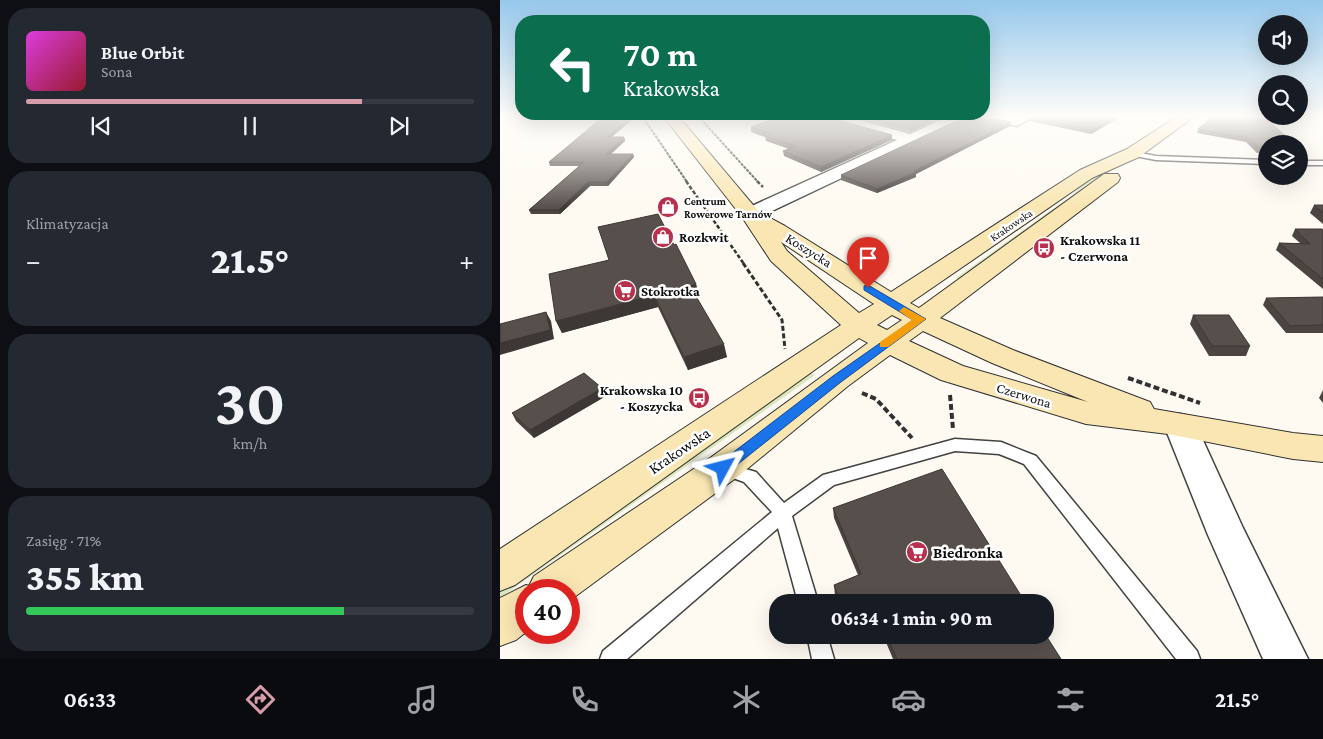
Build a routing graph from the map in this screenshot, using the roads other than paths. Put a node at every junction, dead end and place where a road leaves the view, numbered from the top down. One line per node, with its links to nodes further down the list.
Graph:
1 (695, 147): 8 (main road, Koszycka)
2 (895, 147): 8 (street)
3 (1142, 147): 4 (main road, Krakowska)
4 (1133, 153): 5 (lane); 9 (main road, Krakowska); 10 (main road, Krakowska)
5 (1258, 162)
6 (1308, 162): 7 (lane)
7 (1323, 163)
8 (750, 214): 9 (main road, Koszycka); 11 (main road, Koszycka)
9 (892, 304): 10 (main road); 11 (main road, Krakowska)
10 (920, 319): 11 (main road, Krakowska); 12 (main road, Czerwona)
11 (873, 334): 12 (main road, Czerwona); 14 (main road, Krakowska); 16 (main road, Krakowska)
12 (1186, 418): 13 (main road, Czerwona); 25 (street)
13 (1323, 449)
14 (723, 468): 15 (lane); 17 (main road, Krakowska)
15 (783, 513): 18 (lane); 22 (lane); 24 (lane)
16 (500, 572)
17 (565, 579)
18 (806, 594)
19 (515, 614): 20 (main road)
20 (500, 624)
21 (819, 644): 23 (lane)
22 (611, 659)
23 (823, 659)
24 (1189, 659)
25 (1286, 659)

